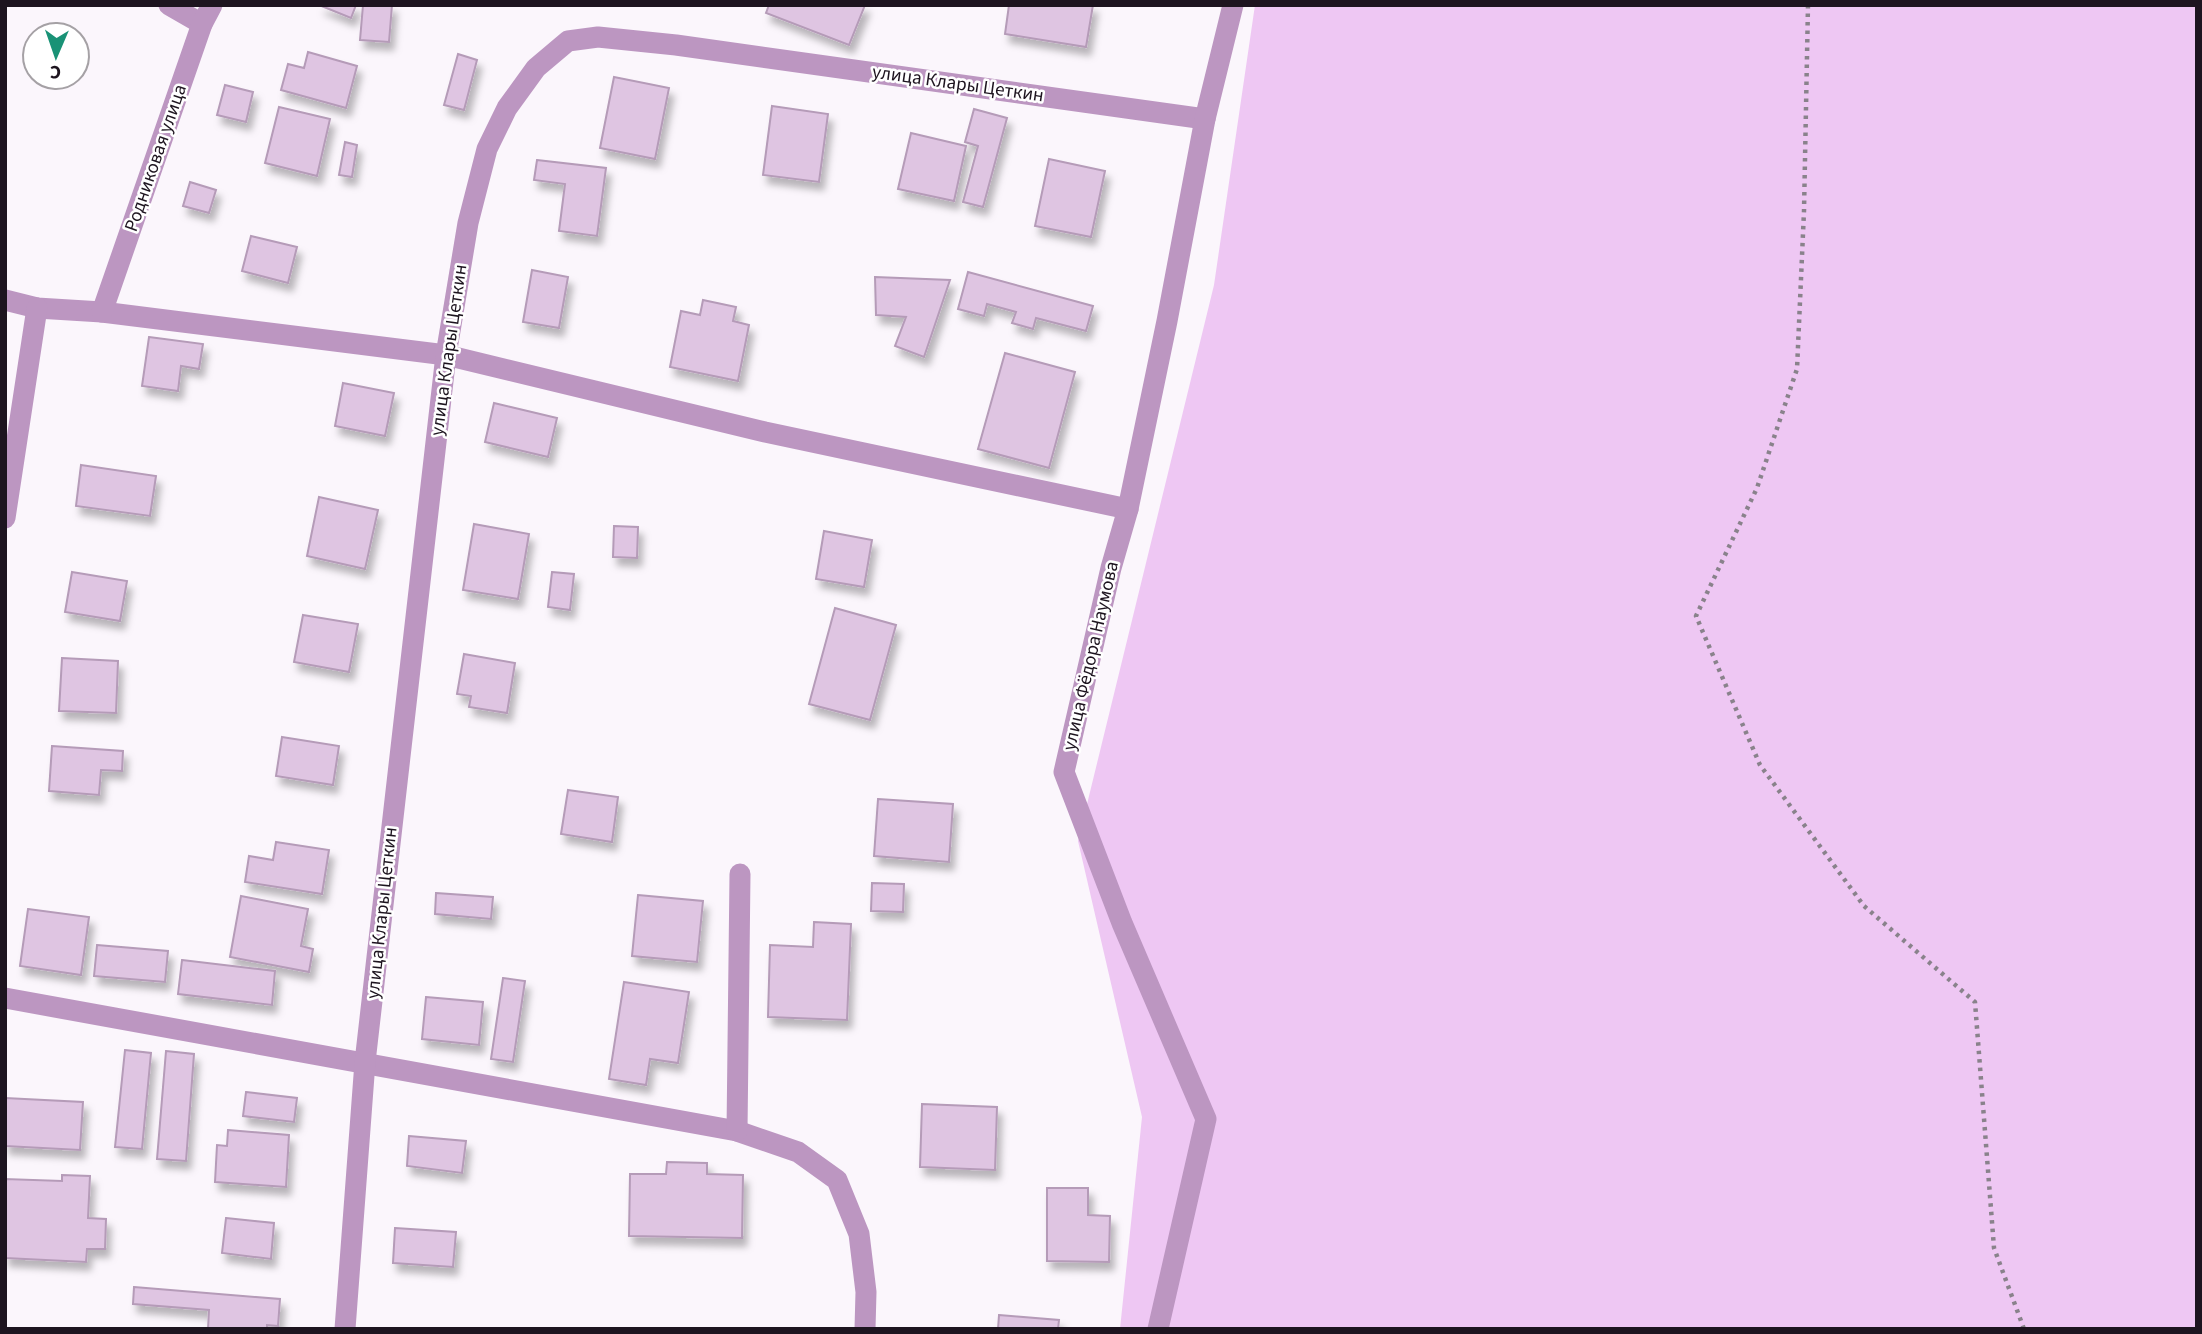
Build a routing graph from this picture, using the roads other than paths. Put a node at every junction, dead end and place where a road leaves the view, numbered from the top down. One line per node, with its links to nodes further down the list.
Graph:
1 (169, 5): 4 (street)
2 (212, 5): 4 (street, Родниковая улица)
3 (1233, 5): 5 (street, улица Фёдора Наумова)
4 (202, 24): 8 (street, Родниковая улица)
5 (1205, 119): 9 (street, улица Клары Цеткин); 10 (street, улица Фёдора Наумова)
6 (5, 300): 7 (street)
7 (37, 308): 8 (street); 11 (street)
8 (102, 312): 9 (street)
9 (446, 355): 10 (street); 14 (street, улица Клары Цеткин)
10 (1128, 509): 18 (street, улица Фёдора Наумова)
11 (5, 518)
12 (740, 874): 15 (street)
13 (5, 998): 14 (street)
14 (365, 1062): 15 (street); 16 (street, улица Клары Цеткин)
15 (737, 1131): 17 (street)
16 (345, 1329)
17 (865, 1329)
18 (1158, 1329)

